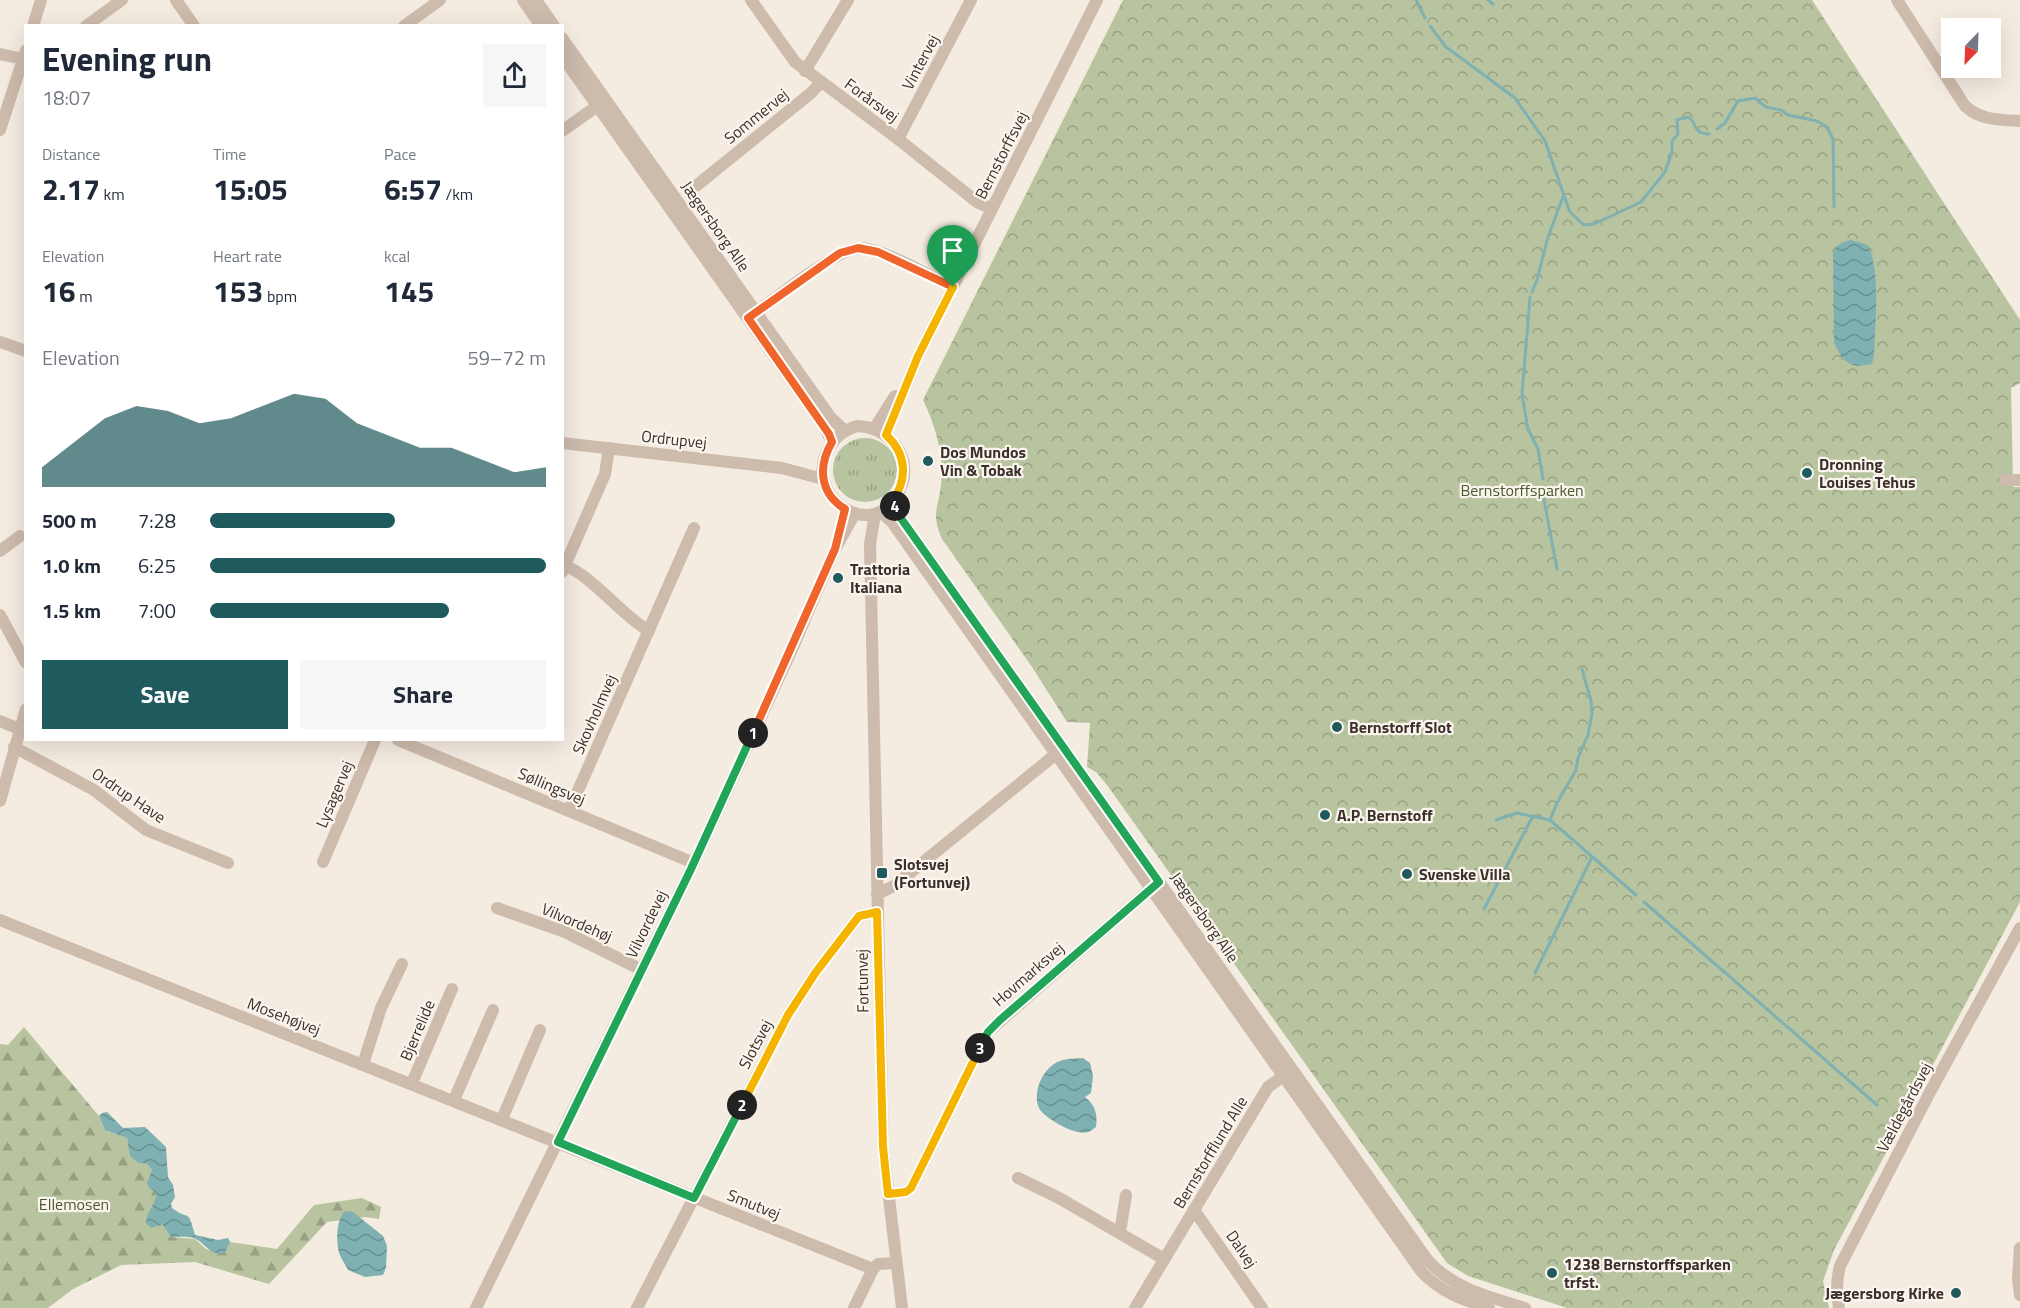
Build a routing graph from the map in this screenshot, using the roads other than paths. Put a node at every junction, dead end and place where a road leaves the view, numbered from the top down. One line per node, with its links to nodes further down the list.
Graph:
1 (41, 0): 12 (street)
2 (122, 0): 13 (street)
3 (176, 0): 14 (street)
4 (440, 0): 15 (street)
5 (523, 0): 16 (street)
6 (536, 0): 17 (street)
7 (751, 0): 22 (street, Forårsvej)
8 (848, 0): 22 (street)
9 (971, 0): 29 (street, Vintervej)
10 (1097, 0): 31 (street, Bernstorffsvej)
11 (1897, 0): 26 (street)
12 (34, 24)
13 (89, 24)
14 (193, 24)
15 (405, 24)
16 (540, 24)
17 (553, 24)
18 (564, 41): 25 (street, Jægersborg Alle)
19 (0, 54): 20 (street)
20 (24, 55): 24 (street)
21 (564, 58): 25 (street, Jægersborg Alle)
22 (805, 71): 23 (street, Forårsvej)
23 (820, 83): 29 (street, Forårsvej); 30 (street, Sommervej)
24 (20, 87): 27 (street)
25 (602, 103): 28 (street); 33 (street, Jægersborg Alle)
26 (2020, 121)
27 (0, 130)
28 (564, 130)
29 (898, 139): 31 (street, Forårsvej)
30 (696, 186)
31 (992, 209): 32 (street, Bernstorffsvej)
32 (953, 287): 33 (street); 36 (street, Bernstorffsvej)
33 (752, 315): 38 (street, Jægersborg Alle); 40 (street, Jægersborg Alle)
34 (0, 342): 35 (street)
35 (24, 350)
36 (918, 356): 37 (street, Bernstorffsvej); 39 (street, Bernstorffsvej)
37 (874, 429): 38 (street); 39 (street)
38 (845, 431): 40 (street)
39 (886, 435): 48 (street)
40 (832, 442): 43 (street)
41 (564, 443): 42 (street, Ordrupvej)
42 (609, 448): 44 (street, Ordrupvej); 55 (street)
43 (823, 462): 44 (street, Ordrupvej); 45 (street)
44 (783, 468): 45 (street, Ordrupvej)
45 (823, 479): 49 (street)
46 (2005, 480): 47 (street)
47 (2020, 480)
48 (892, 502): 50 (street); 71 (street, Jægersborg Alle)
49 (854, 512): 50 (street); 53 (street, Fortunvej); 70 (street, Vilvordevej)
50 (878, 513): 53 (street, Fortunvej); 65 (street, Jægersborg Alle)
51 (694, 528): 57 (street, Skovholmvej)
52 (21, 536): 54 (street)
53 (870, 544): 72 (street, Fortunvej)
54 (0, 551)
55 (564, 567): 57 (street)
56 (0, 615): 58 (street)
57 (649, 631): 67 (street, Skovholmvej)
58 (24, 659)
59 (24, 715): 61 (street)
60 (0, 721): 61 (street)
61 (19, 729): 64 (street)
62 (375, 741): 68 (street, Lysagervej)
63 (400, 741): 67 (street, Søllingsvej)
64 (14, 747): 66 (street); 69 (street, Ordrup Have)
65 (1056, 754): 71 (street, Jægersborg Alle); 72 (street)
66 (0, 801)
67 (569, 811): 70 (street, Søllingsvej)
68 (323, 862)
69 (228, 863)
70 (694, 863): 78 (street, Vilvordevej)
71 (1155, 885): 83 (street, Jægersborg Alle); 89 (street, Hovmarksvej)
72 (877, 894): 74 (street, Fortunvej)
73 (497, 908): 78 (street, Vilvordehøj)
74 (877, 912): 89 (street, Fortunvej); 91 (street, Slotsvej)
75 (0, 920): 82 (street, Mosehøjvej)
76 (2020, 928): 107 (street, Vældegårdsvej)
77 (402, 964): 82 (street)
78 (642, 970): 87 (street, Vilvordevej)
79 (452, 989): 84 (street, Bjerrelide)
80 (493, 1010): 85 (street)
81 (540, 1030): 86 (street)
82 (363, 1064): 84 (street, Mosehøjvej)
83 (1288, 1073): 92 (street, Bernstorfflund Alle); 105 (street, Jægersborg Alle); 106 (street, Jægersborg Alle)
84 (412, 1083): 85 (street, Mosehøjvej)
85 (454, 1100): 86 (street, Mosehøjvej)
86 (502, 1119): 87 (street, Mosehøjvej)
87 (558, 1142): 91 (street, Smutvej); 99 (street, Vilvordevej)
88 (1018, 1178): 93 (street)
89 (888, 1194): 96 (street, Fortunvej)
90 (1126, 1195): 93 (street)
91 (694, 1198): 97 (street, Smutvej); 100 (street, Slotsvej)
92 (1194, 1210): 95 (street, Bernstorfflund Alle); 104 (street, Dalvej)
93 (1120, 1232): 95 (street)
94 (2020, 1248): 98 (street)
95 (1164, 1259): 103 (street, Bernstorfflund Alle)
96 (896, 1263): 97 (street); 102 (street, Fortunvej)
97 (873, 1269): 101 (street)
98 (2020, 1295)
99 (476, 1308)
100 (637, 1308)
101 (854, 1308)
102 (902, 1308)
103 (1135, 1308)
104 (1262, 1308)
105 (1489, 1308)
106 (1525, 1308)
107 (1839, 1308)

